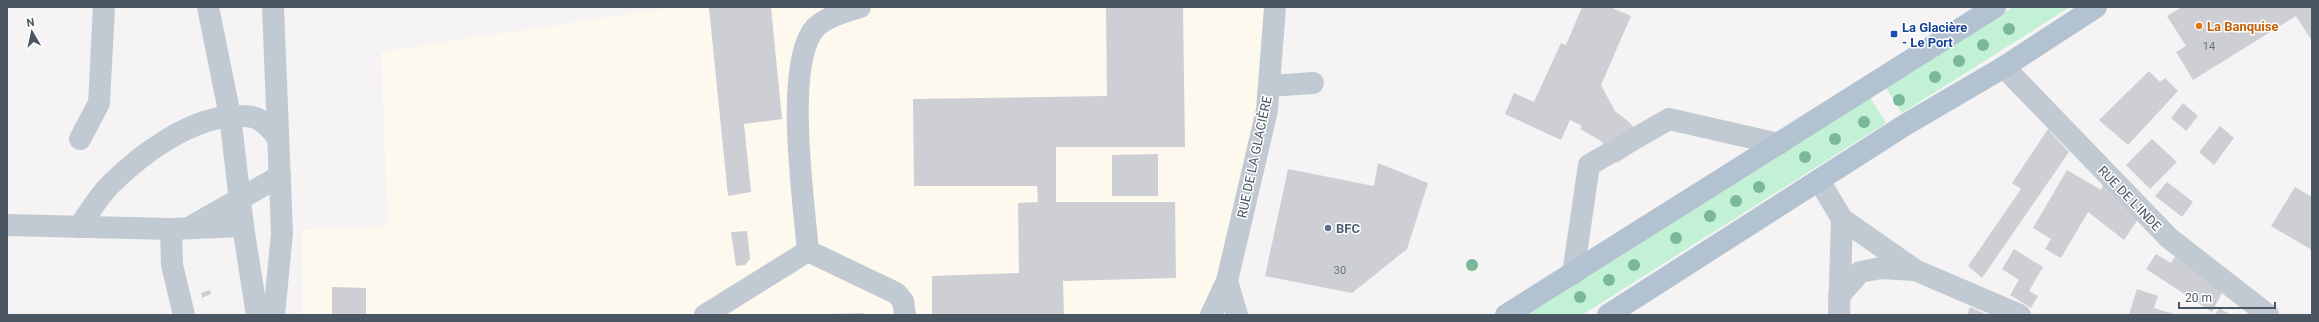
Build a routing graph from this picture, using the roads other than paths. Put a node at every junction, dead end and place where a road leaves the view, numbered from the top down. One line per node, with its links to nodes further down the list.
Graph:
1 (104, 7): 12 (street)
2 (208, 7): 11 (street)
3 (273, 7): 13 (street)
4 (860, 7): 23 (street)
5 (1275, 7): 10 (street, RUE DE LA GLACIÈRE)
6 (1995, 7): 14 (main road)
7 (2096, 7): 8 (main road)
8 (2004, 67): 16 (main road); 38 (street, RUE DE L'INDE)
9 (1312, 83): 10 (street)
10 (1269, 86): 26 (street, RUE DE LA GLACIÈRE)
11 (230, 116): 13 (street); 17 (street); 21 (street)
12 (80, 138)
13 (278, 138): 15 (street)
14 (1779, 144): 25 (main road); 25 (street)
15 (280, 176): 17 (street); 30 (street)
16 (1820, 182): 18 (street); 36 (main road)
17 (240, 200): 20 (street); 22 (street)
18 (1842, 219): 24 (street); 27 (street)
19 (7, 225): 21 (street)
20 (243, 226): 22 (street); 29 (street)
21 (79, 227): 22 (street)
22 (180, 229): 28 (street)
23 (808, 251): 31 (street); 32 (street)
24 (1915, 270): 27 (street); 37 (street)
25 (1573, 274): 35 (main road)
26 (1227, 282): 33 (street, RUE DE LA GLACIÈRE); 34 (street, RUE DE LA GLACIÈRE)
27 (1839, 305)
28 (184, 315)
29 (257, 315)
30 (274, 315)
31 (705, 315)
32 (905, 315)
33 (1211, 315)
34 (1237, 315)
35 (1506, 315)
36 (1608, 315)
37 (2020, 315)
38 (2268, 315)

